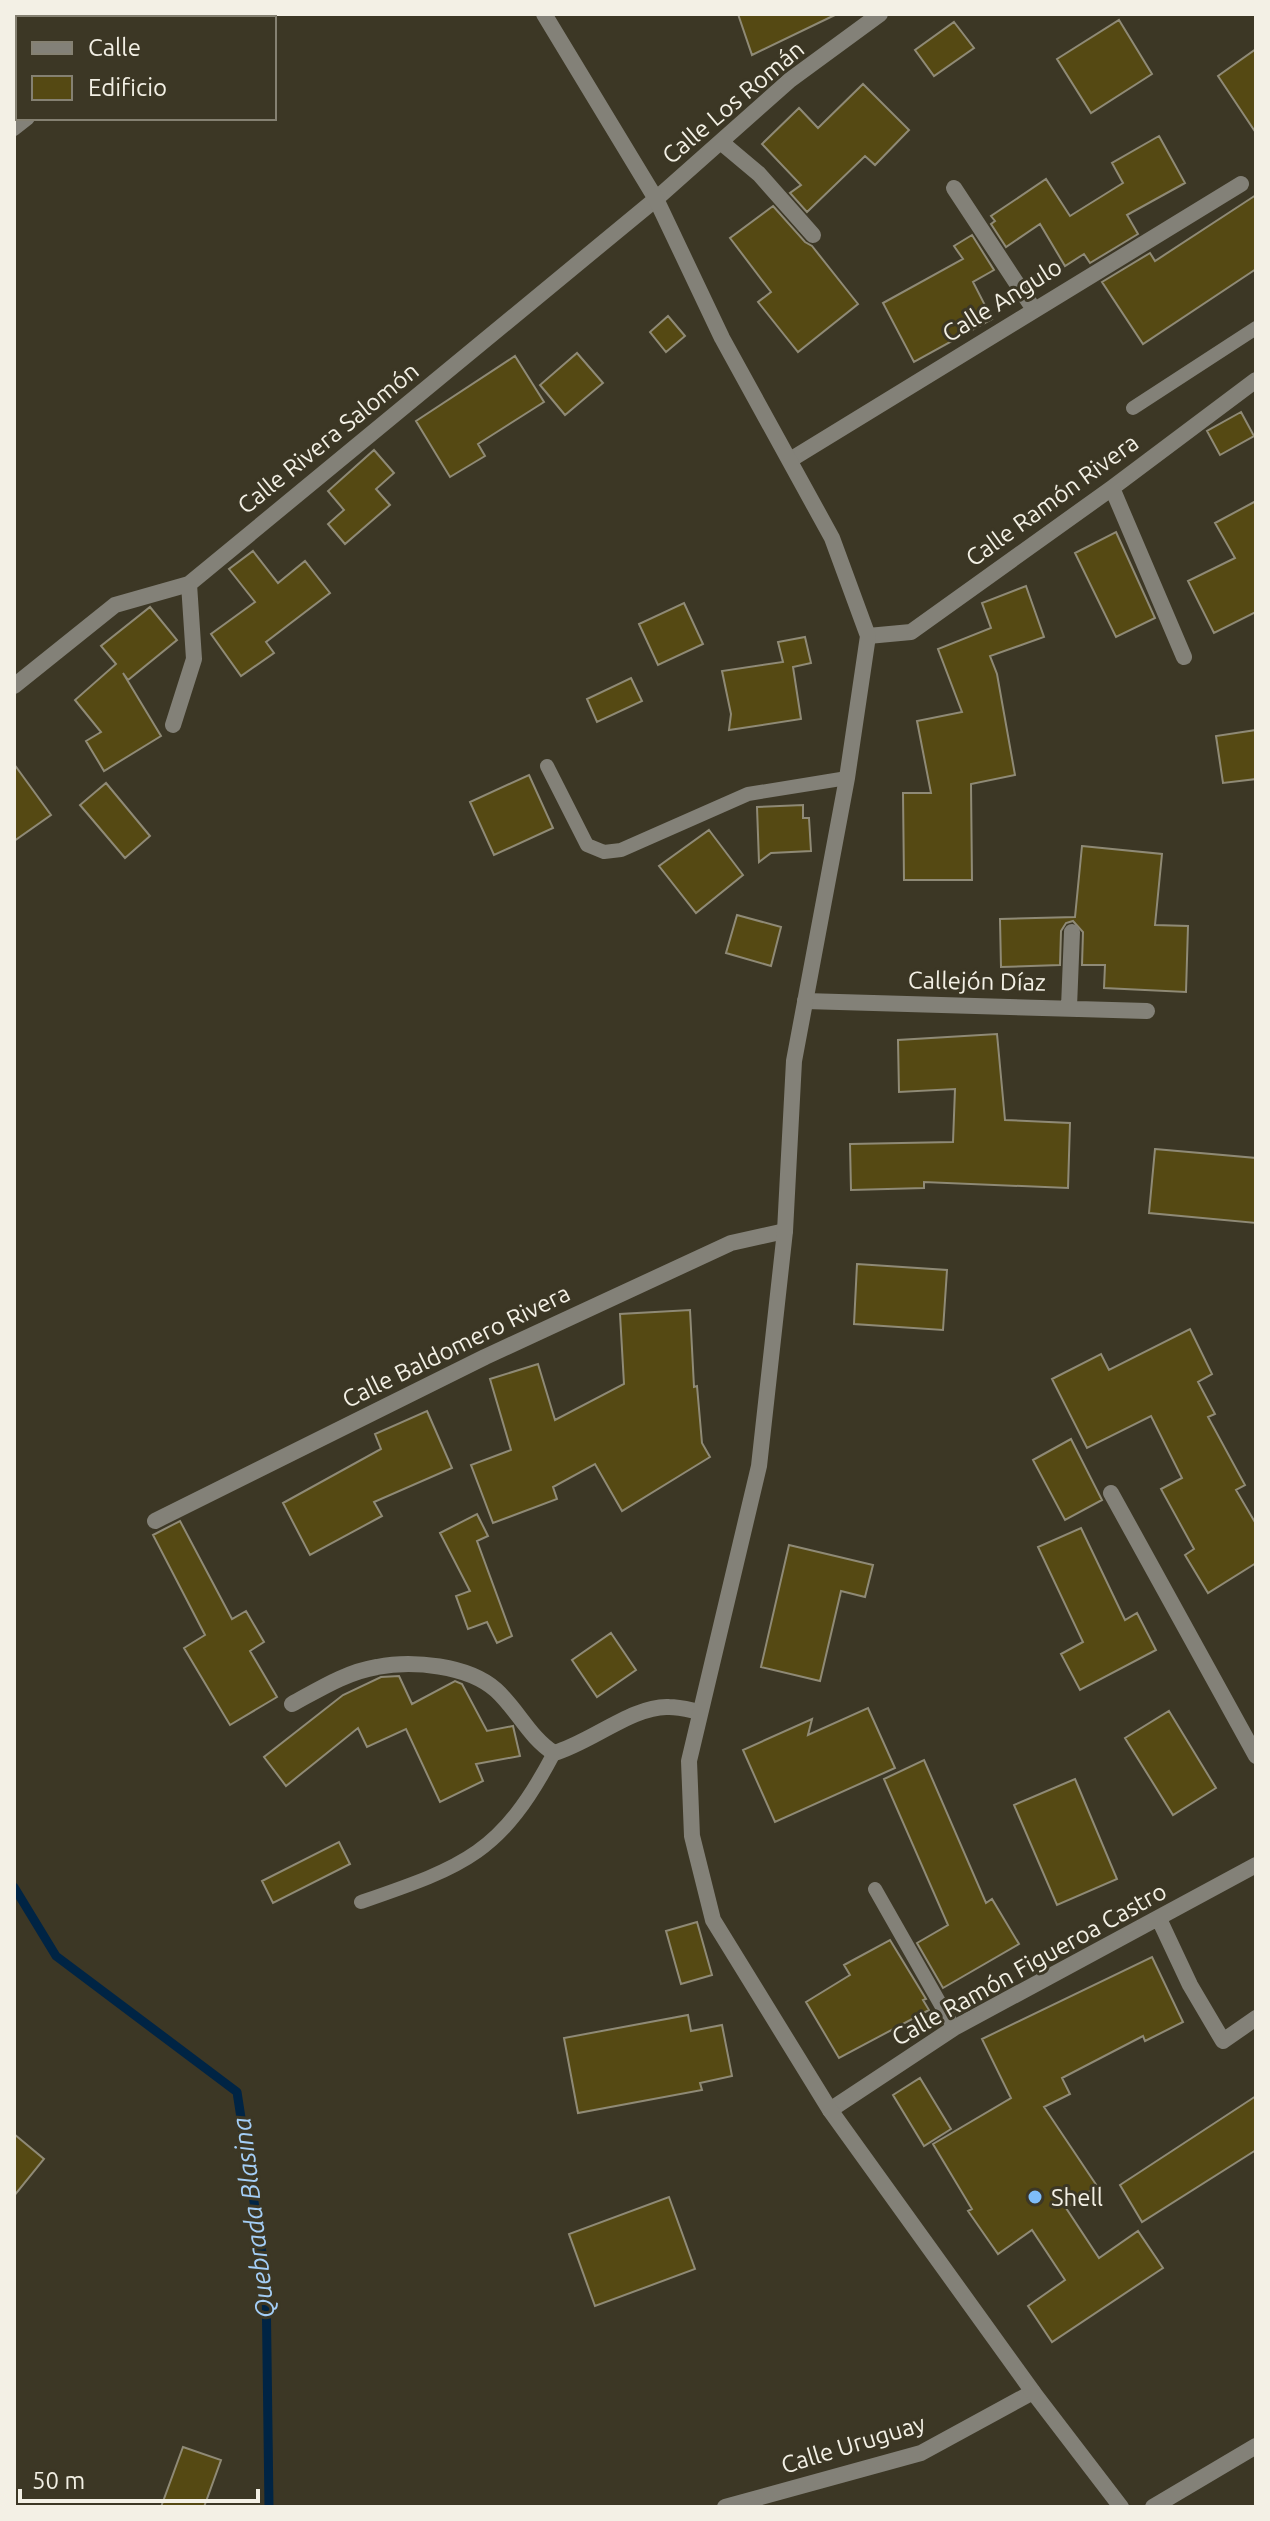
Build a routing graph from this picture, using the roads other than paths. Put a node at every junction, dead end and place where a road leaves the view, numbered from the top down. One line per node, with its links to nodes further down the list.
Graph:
1 (544, 14): 6 (street)
2 (880, 14): 3 (street, Calle Los Román)
3 (722, 143): 6 (street, Calle Los Román); 7 (street)
4 (1241, 184): 8 (street, Calle Angulo)
5 (954, 188): 8 (street)
6 (656, 199): 12 (street); 14 (street, Calle Rivera Salomón)
7 (813, 235)
8 (1033, 308): 12 (street, Calle Angulo)
9 (1256, 328): 11 (lane)
10 (1256, 380): 13 (street, Calle Ramón Rivera)
11 (1133, 408)
12 (790, 460): 15 (street)
13 (1112, 488): 15 (street, Calle Ramón Rivera); 16 (street)
14 (189, 584): 17 (street, Calle Rivera Salomón); 18 (street)
15 (868, 636): 20 (street)
16 (1184, 657)
17 (14, 686)
18 (173, 725)
19 (547, 766): 20 (lane)
20 (847, 778): 22 (street)
21 (1072, 932): 23 (street)
22 (805, 1001): 23 (street, Callejón Díaz); 25 (street)
23 (1069, 1007): 24 (street, Callejón Díaz)
24 (1147, 1011)
25 (785, 1231): 27 (street, Calle Baldomero Rivera); 29 (street)
26 (1111, 1493): 31 (street)
27 (155, 1521)
28 (292, 1704): 30 (street)
29 (700, 1712): 30 (street); 38 (street)
30 (554, 1753): 34 (lane)
31 (1256, 1756)
32 (1256, 1865): 35 (street, Calle Ramón Figueroa Castro)
33 (875, 1889): 37 (lane)
34 (361, 1902)
35 (1159, 1919): 36 (street); 37 (street, Calle Ramón Figueroa Castro)
36 (1256, 2018)
37 (954, 2028): 38 (street, Calle Ramón Figueroa Castro)
38 (830, 2110): 39 (street)
39 (1033, 2392): 41 (street, Calle Uruguay); 42 (street)
40 (1256, 2446): 43 (street)
41 (725, 2507)
42 (1121, 2507)
43 (1153, 2507)

